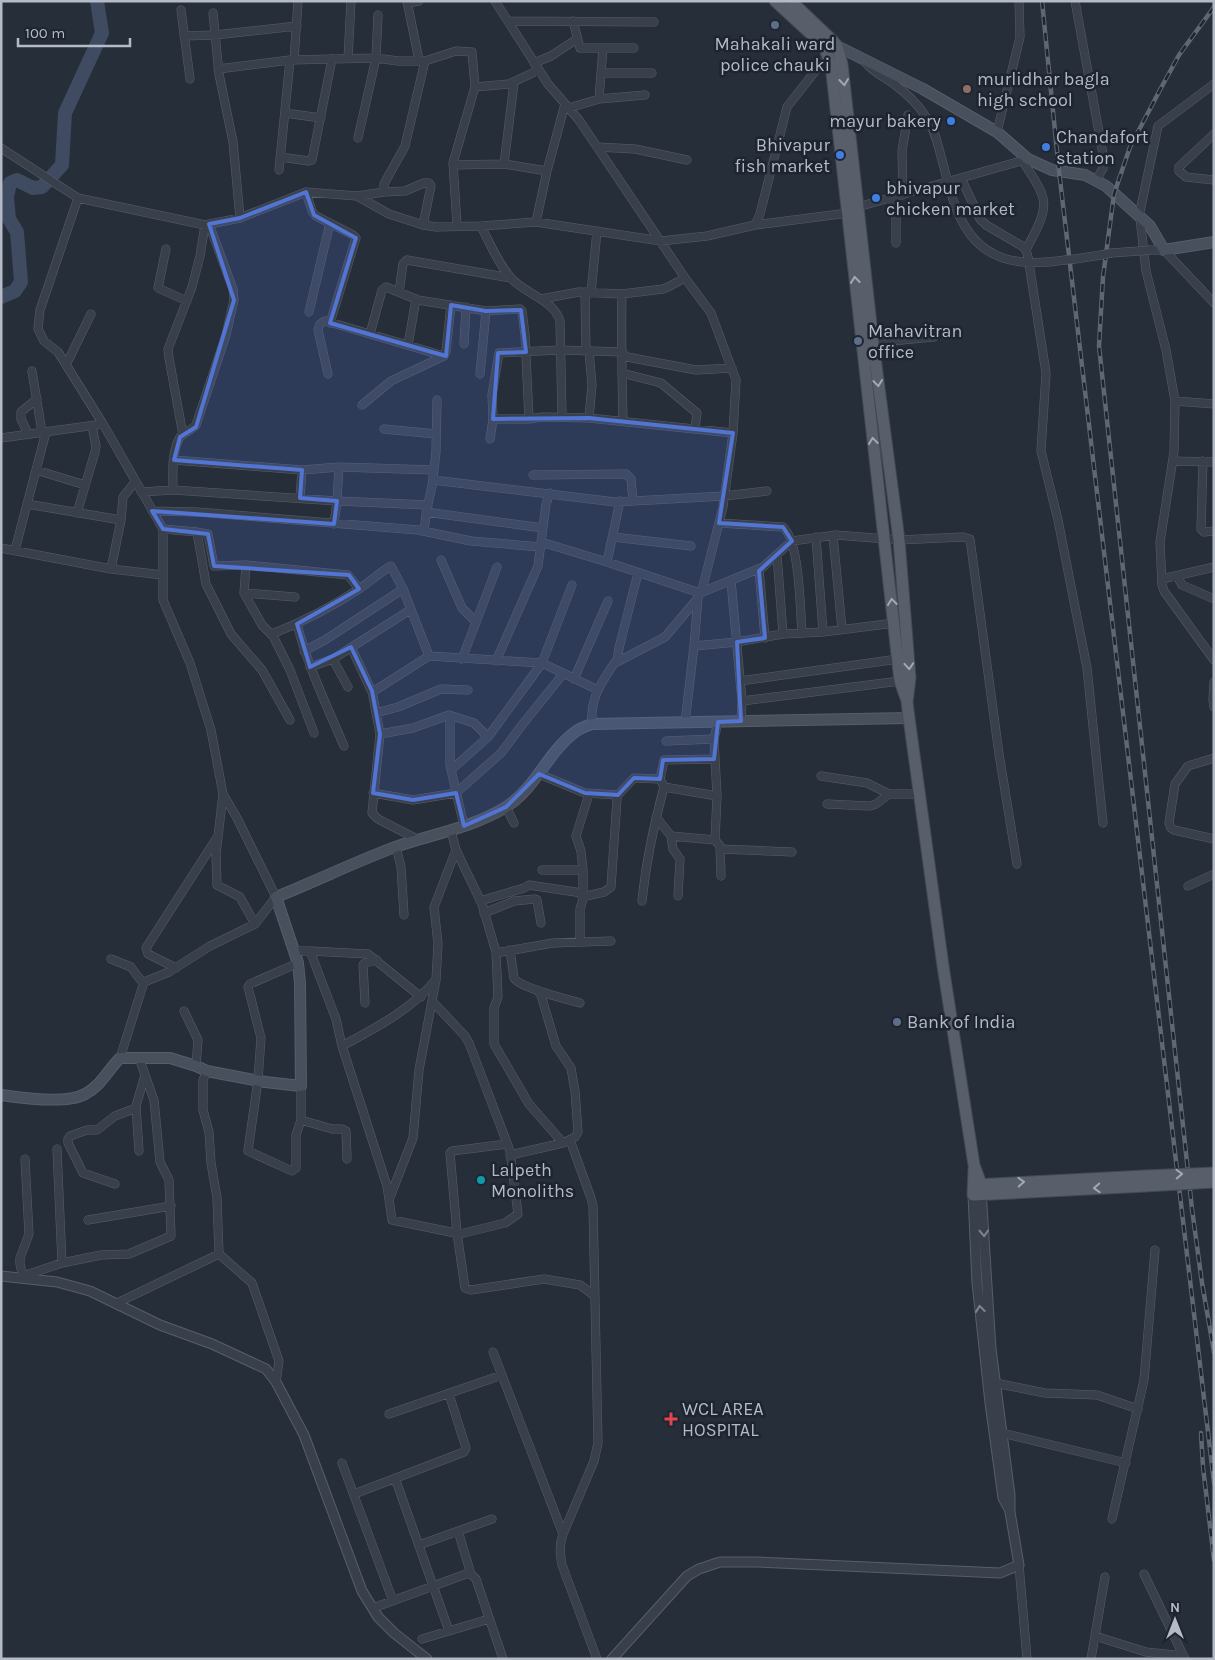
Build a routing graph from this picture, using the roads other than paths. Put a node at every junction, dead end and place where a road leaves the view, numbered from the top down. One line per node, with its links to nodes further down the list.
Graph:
1 (298, 1): 16 (street)
2 (351, 1): 25 (street)
3 (419, 1): 9 (street)
4 (495, 1): 13 (street)
5 (775, 1): 22 (main road)
6 (790, 1): 22 (main road)
7 (1019, 1): 43 (street)
8 (1075, 1): 57 (street)
9 (408, 2): 28 (street)
10 (181, 10): 18 (street)
11 (213, 13): 17 (street)
12 (378, 15): 23 (street)
13 (508, 21): 14 (street); 29 (street)
14 (573, 21): 15 (street); 19 (street)
15 (654, 22)
16 (297, 26): 17 (street); 27 (street)
17 (215, 35): 18 (street); 30 (street)
18 (184, 36): 33 (street)
19 (577, 39): 20 (street); 29 (street)
20 (603, 48): 21 (street); 31 (street)
21 (634, 48)
22 (832, 51): 26 (main road); 65 (main road); 72 (street)
23 (376, 58): 25 (street); 28 (street); 45 (street)
24 (332, 59): 25 (street); 27 (street); 42 (street)
25 (348, 59)
26 (863, 59): 43 (main road); 58 (street)
27 (292, 60): 30 (street); 40 (street)
28 (422, 60): 36 (street); 60 (street)
29 (537, 66): 34 (street); 39 (street)
30 (218, 68): 67 (street)
31 (601, 73): 32 (street); 38 (street)
32 (652, 74)
33 (190, 80)
34 (514, 83): 36 (street); 51 (street)
35 (1214, 84): 66 (street)
36 (475, 87): 52 (street)
37 (645, 95): 38 (street)
38 (599, 99): 39 (street)
39 (567, 106): 46 (street); 54 (street)
40 (285, 112): 42 (street); 48 (street)
41 (908, 115): 61 (street)
42 (321, 118): 48 (street)
43 (997, 132): 49 (main road)
44 (1214, 134): 56 (street)
45 (358, 138)
46 (597, 147): 50 (street); 76 (street)
47 (1, 148): 63 (street)
48 (280, 157): 53 (street)
49 (1025, 159): 55 (street); 57 (main road); 80 (street)
50 (687, 160)
51 (504, 164): 52 (street); 54 (street)
52 (453, 165): 73 (street)
53 (279, 170)
54 (547, 171): 68 (street)
55 (961, 178): 58 (street); 80 (street)
56 (1214, 180)
57 (1096, 181): 66 (main road)
58 (948, 182): 61 (street); 82 (street)
59 (306, 192): 62 (street); 67 (street); 69 (street)
60 (384, 192): 62 (street); 71 (street)
61 (903, 195): 64 (street)
62 (357, 196): 71 (street)
63 (78, 198): 70 (street); 108 (street)
64 (892, 198): 65 (street); 78 (street)
65 (851, 210): 72 (street); 100 (main road)
66 (1139, 217): 81 (main road); 116 (street)
67 (240, 218): 70 (street)
68 (536, 222): 74 (street); 75 (street)
69 (330, 223): 95 (street); 97 (street)
70 (207, 224): 90 (street); 132 (street)
71 (423, 225): 73 (street)
72 (755, 225): 76 (street)
73 (457, 226): 74 (street)
74 (481, 226): 83 (street)
75 (597, 231): 76 (street); 86 (street)
76 (661, 242): 84 (street)
77 (1214, 242): 81 (main road)
78 (896, 243)
79 (166, 249): 90 (street)
80 (1026, 250): 82 (street)
81 (1164, 250): 82 (street, bridge); 91 (street)
82 (1029, 263): 267 (street)
83 (511, 278): 85 (street); 89 (street)
84 (685, 278): 87 (street); 109 (street)
85 (399, 292): 88 (street); 98 (street)
86 (588, 292): 87 (street); 89 (street); 104 (street)
87 (622, 294): 106 (street)
88 (416, 299): 92 (street); 102 (street)
89 (541, 299): 103 (street)
90 (187, 301): 132 (street)
91 (1214, 303)
92 (451, 305): 93 (street); 107 (street)
93 (466, 307): 94 (street); 101 (street)
94 (486, 311): 105 (street); 113 (street)
95 (308, 312)
96 (91, 314): 108 (street)
97 (330, 323): 98 (street); 112 (street)
98 (370, 334): 102 (street)
99 (934, 337): 100 (street)
100 (867, 343): 171 (main road, one-way to 100); 172 (main road, one-way to 172)
101 (464, 344)
102 (408, 345): 107 (street)
103 (560, 350): 104 (street); 105 (street); 119 (street)
104 (587, 351): 106 (street); 120 (street)
105 (526, 352): 121 (street); 122 (street)
106 (622, 354): 109 (street); 111 (street)
107 (444, 356): 118 (street)
108 (66, 365): 124 (street)
109 (732, 368): 129 (street)
110 (32, 371): 114 (street)
111 (622, 373): 123 (street); 127 (street)
112 (328, 374)
113 (480, 374)
114 (37, 399): 128 (street); 130 (street)
115 (437, 400): 131 (street)
116 (1175, 401): 117 (street); 136 (street)
117 (1214, 404)
118 (362, 405)
119 (562, 416): 120 (street); 121 (street)
120 (590, 418): 123 (street)
121 (529, 419): 122 (street)
122 (493, 420): 134 (street)
123 (623, 420): 127 (street)
124 (103, 424): 125 (street); 145 (street)
125 (92, 426): 128 (street); 146 (street)
126 (384, 428): 131 (street)
127 (695, 428): 129 (street)
128 (44, 432): 130 (street); 140 (street)
129 (733, 433): 151 (street)
130 (28, 434): 133 (street)
131 (436, 434): 142 (street)
132 (183, 435): 135 (street)
133 (1, 438)
134 (490, 439)
135 (174, 460): 141 (street); 147 (street)
136 (1173, 461): 137 (street); 189 (street)
137 (1203, 461): 138 (street); 166 (street)
138 (1214, 462)
139 (340, 467): 141 (street); 142 (street); 153 (street)
140 (36, 470): 146 (street); 156 (street)
141 (302, 470): 152 (street)
142 (434, 470): 144 (street)
143 (533, 475): 155 (street)
144 (433, 480): 150 (street); 157 (street)
145 (135, 482): 149 (street); 160 (street)
146 (85, 484): 159 (street)
147 (173, 490): 149 (street); 152 (street)
148 (767, 491): 151 (street)
149 (141, 492): 158 (street)
150 (550, 493): 154 (street); 163 (street)
151 (724, 496): 155 (street); 161 (street)
152 (300, 498): 153 (street)
153 (337, 501): 157 (street); 162 (street)
154 (620, 501): 155 (street); 169 (street)
155 (633, 501)
156 (27, 504): 159 (street); 177 (street)
157 (427, 509): 163 (street); 165 (street)
158 (152, 510): 162 (street); 164 (street)
159 (77, 513): 160 (street)
160 (121, 520): 184 (street)
161 (719, 523): 173 (street); 195 (street)
162 (334, 524): 165 (street)
163 (543, 528): 174 (street)
164 (163, 529): 167 (street); 187 (street)
165 (424, 531): 174 (street)
166 (1214, 531)
167 (196, 532): 181 (street); 237 (street)
168 (833, 536): 170 (street); 171 (street); 203 (street)
169 (613, 537): 175 (street); 180 (street)
170 (816, 537): 173 (street); 204 (street)
171 (885, 539): 172 (street); 201 (main road, one-way to 171)
172 (899, 540): 232 (main road, one-way to 232); 279 (street)
173 (792, 541): 178 (street); 205 (street)
174 (541, 545): 180 (street); 218 (street)
175 (690, 546)
176 (1, 548): 177 (street)
177 (15, 550): 184 (street)
178 (776, 555): 185 (street); 207 (street)
179 (441, 560): 200 (street)
180 (607, 562): 186 (street)
181 (246, 565): 192 (street); 194 (street)
182 (497, 567): 200 (street)
183 (1214, 567): 188 (street)
184 (112, 568): 187 (street)
185 (759, 569): 190 (street); 208 (street)
186 (638, 573): 195 (street); 219 (street)
187 (163, 575): 257 (street)
188 (1177, 576): 189 (street); 197 (street)
189 (1162, 579): 217 (street)
190 (730, 581): 195 (street); 209 (street)
191 (572, 585): 220 (street)
192 (359, 589): 193 (street); 202 (street)
193 (403, 589): 199 (street); 212 (street)
194 (244, 593): 196 (street); 206 (street)
195 (699, 596): 210 (street); 219 (street)
196 (295, 598)
197 (1214, 599)
198 (608, 601): 223 (street)
199 (410, 610): 211 (street); 213 (street)
200 (476, 622): 215 (street)
201 (895, 623): 203 (street); 216 (main road)
202 (297, 624): 206 (street); 212 (street)
203 (842, 629): 204 (street)
204 (823, 632): 205 (street)
205 (802, 633): 207 (street)
206 (272, 634): 242 (street)
207 (783, 634): 208 (street)
208 (765, 638): 209 (street)
209 (737, 642): 210 (street); 224 (street)
210 (694, 646): 240 (street)
211 (351, 647): 214 (street); 230 (street)
212 (304, 651): 221 (street)
213 (429, 656): 215 (street); 230 (street)
214 (333, 659): 221 (street); 227 (street)
215 (462, 659): 218 (street)
216 (898, 659): 224 (street); 225 (main road)
217 (1214, 660)
218 (496, 661): 220 (street)
219 (617, 662): 229 (street)
220 (542, 663): 222 (street); 244 (street)
221 (310, 667): 247 (street)
222 (563, 674): 223 (street); 256 (street)
223 (574, 679): 229 (street)
224 (740, 681): 231 (street)
225 (900, 681): 231 (street); 232 (main road)
226 (1214, 682): 233 (street)
227 (348, 687)
228 (468, 690): 234 (street)
229 (598, 690): 241 (street)
230 (372, 691): 234 (street)
231 (742, 701): 239 (street)
232 (907, 702): 236 (main road)
233 (1214, 707)
234 (376, 713): 243 (street)
235 (450, 716): 243 (street); 244 (street); 250 (street)
236 (909, 718): 239 (main road); 260 (main road)
237 (290, 720)
238 (718, 722): 239 (main road); 240 (main road); 245 (street)
239 (741, 722)
240 (685, 723): 241 (main road)
241 (592, 724): 251 (main road)
242 (314, 733)
243 (380, 734): 255 (street)
244 (488, 737): 250 (street)
245 (714, 739): 246 (street); 249 (street)
246 (666, 741)
247 (344, 746)
248 (1214, 758): 272 (street)
249 (714, 759): 253 (street); 262 (street)
250 (451, 770): 256 (street)
251 (539, 774): 258 (street); 264 (main road)
252 (821, 776): 259 (street)
253 (660, 779): 254 (street); 261 (street)
254 (664, 786): 262 (street); 265 (street)
255 (373, 793): 256 (street); 273 (street)
256 (456, 793): 268 (street)
257 (223, 794): 270 (street); 287 (street)
258 (589, 794): 261 (street); 281 (street)
259 (889, 794): 260 (street); 263 (street)
260 (918, 794): 334 (main road)
261 (618, 796): 285 (street)
262 (717, 796): 274 (street)
263 (828, 804)
264 (506, 807): 266 (street); 268 (main road)
265 (656, 816): 271 (street); 289 (street)
266 (514, 823)
267 (1103, 823)
268 (464, 826): 269 (main road)
269 (451, 831): 273 (main road); 277 (street)
270 (218, 836): 293 (street); 303 (street)
271 (671, 836): 274 (street); 286 (street)
272 (1214, 839)
273 (419, 840): 275 (main road)
274 (715, 840): 276 (street)
275 (396, 847): 287 (main road); 291 (street)
276 (720, 849): 278 (street); 283 (street)
277 (456, 850): 288 (street); 304 (street)
278 (792, 852)
279 (1017, 864)
280 (542, 870): 281 (street)
281 (583, 870): 285 (street)
282 (1214, 874): 284 (street)
283 (721, 876)
284 (1188, 886)
285 (582, 896): 288 (street); 294 (street)
286 (678, 896)
287 (276, 897): 293 (street); 297 (main road)
288 (480, 901): 290 (street)
289 (642, 902)
290 (484, 913): 292 (street); 299 (street)
291 (404, 916)
292 (541, 922)
293 (256, 924): 303 (street)
294 (580, 941): 295 (street); 296 (street)
295 (611, 941)
296 (510, 950): 299 (street); 306 (street)
297 (294, 951): 298 (street); 302 (main road)
298 (310, 951): 301 (street); 312 (street)
299 (496, 951): 323 (street)
300 (111, 959): 305 (street)
301 (377, 960): 307 (street); 309 (street)
302 (298, 963): 318 (street); 319 (main road)
303 (176, 968): 305 (street)
304 (436, 980): 307 (street); 308 (street)
305 (144, 983): 313 (street)
306 (538, 990): 310 (street); 323 (street)
307 (421, 997): 312 (street)
308 (432, 1001): 324 (street); 335 (street)
309 (364, 1003)
310 (580, 1003)
311 (184, 1011): 315 (street)
312 (342, 1046): 335 (street)
313 (120, 1058): 314 (main road); 320 (main road)
314 (139, 1058): 315 (main road); 317 (street)
315 (196, 1066): 316 (main road)
316 (207, 1071): 318 (main road); 340 (street)
317 (145, 1075): 321 (street); 336 (street)
318 (258, 1080): 319 (main road); 322 (street)
319 (301, 1086): 322 (street)
320 (1, 1095)
321 (136, 1108): 326 (street); 333 (street)
322 (301, 1120): 329 (street)
323 (567, 1142): 327 (street); 344 (street)
324 (507, 1144): 327 (street); 338 (street)
325 (56, 1149): 341 (street)
326 (139, 1151)
327 (510, 1155): 338 (street)
328 (25, 1159): 343 (street)
329 (347, 1159)
330 (1214, 1173): 331 (main road, one-way to 330, bridge)
331 (1145, 1181): 332 (main road, bridge); 334 (main road)
332 (1214, 1182)
333 (116, 1184)
334 (977, 1190): 349 (street, one-way to 349); 358 (street, one-way to 334)
335 (389, 1199): 338 (street)
336 (171, 1206): 337 (street); 341 (street)
337 (88, 1220)
338 (457, 1233): 344 (street)
339 (1155, 1250): 351 (street)
340 (219, 1254): 345 (street); 348 (street)
341 (62, 1263): 343 (street)
342 (1, 1276): 343 (street)
343 (21, 1277): 345 (street)
344 (595, 1296): 362 (street)
345 (117, 1303): 348 (street)
346 (493, 1352): 347 (street)
347 (502, 1375): 350 (street); 362 (street)
348 (276, 1382): 370 (street)
349 (995, 1383): 351 (street); 353 (street)
350 (448, 1394): 352 (street); 356 (street)
351 (1138, 1409): 355 (street)
352 (389, 1414)
353 (1002, 1433): 355 (street); 358 (street)
354 (342, 1463): 357 (street)
355 (1126, 1463): 360 (street)
356 (395, 1478): 357 (street); 363 (street)
357 (354, 1494): 369 (street)
358 (1010, 1512): 364 (street)
359 (492, 1519): 361 (street)
360 (1112, 1519)
361 (458, 1531): 363 (street); 365 (street)
362 (563, 1534): 378 (street)
363 (419, 1545): 368 (street)
364 (1019, 1565): 379 (street); 380 (street)
365 (470, 1574): 368 (street); 371 (street)
366 (1144, 1574): 375 (street)
367 (1105, 1577): 373 (street)
368 (434, 1586): 369 (street); 372 (street)
369 (393, 1601): 370 (street)
370 (373, 1608): 376 (street)
371 (489, 1619): 372 (street); 377 (street)
372 (450, 1631): 374 (street)
373 (1095, 1636): 375 (street); 381 (street)
374 (422, 1639)
375 (1184, 1657)
376 (427, 1659)
377 (503, 1659)
378 (597, 1659)
379 (612, 1659)
380 (1027, 1659)
381 (1091, 1659)

